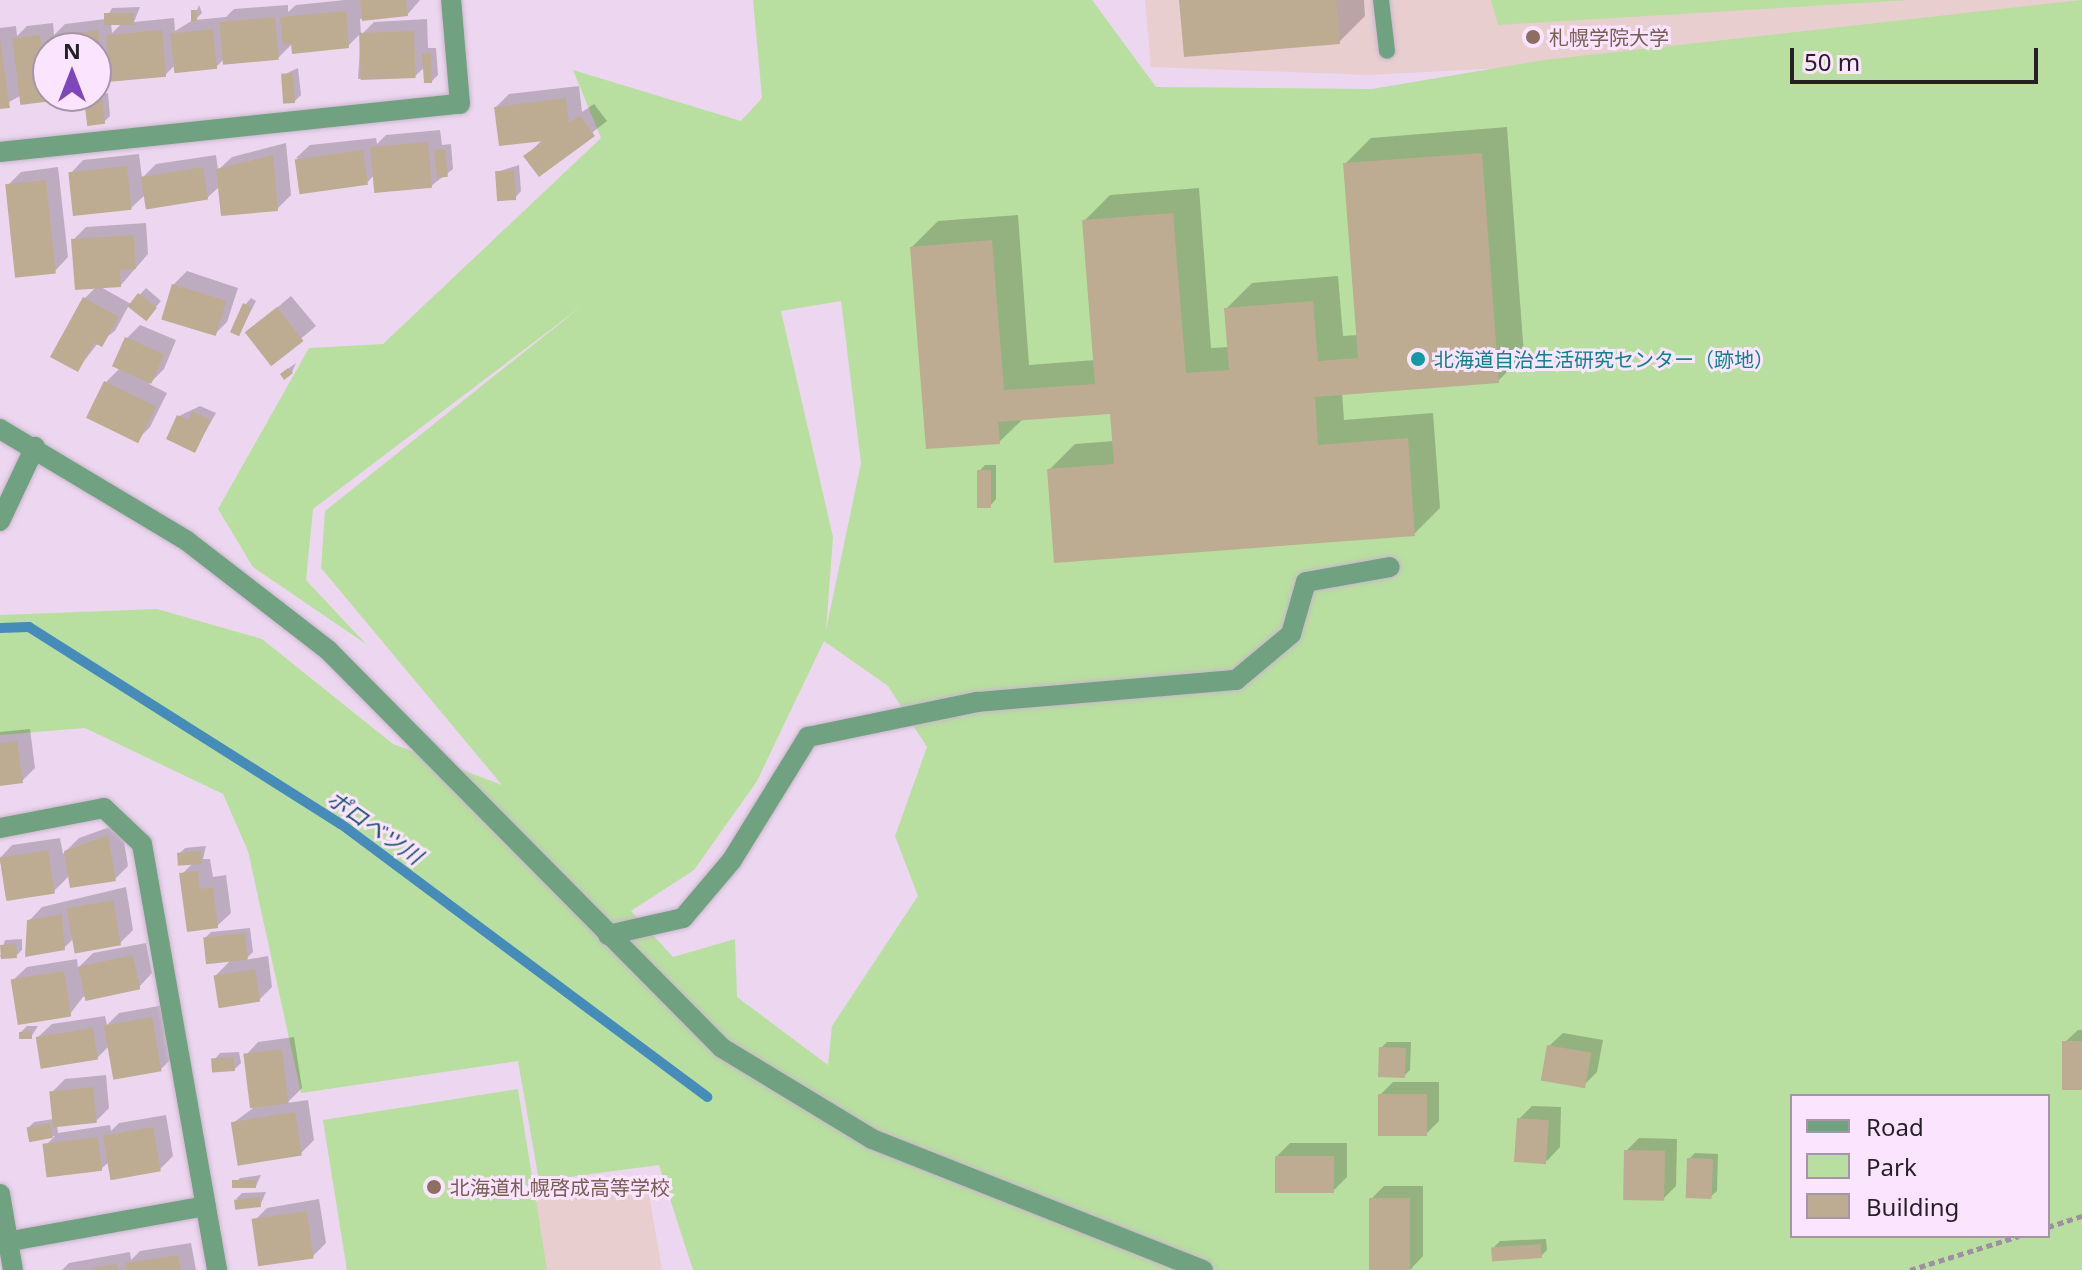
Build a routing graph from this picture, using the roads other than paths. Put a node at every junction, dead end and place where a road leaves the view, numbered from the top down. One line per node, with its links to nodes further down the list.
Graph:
1 (451, 0): 4 (street)
2 (1381, 0): 3 (lane)
3 (1387, 51)
4 (0, 152)
5 (0, 429): 6 (street)
6 (35, 447): 7 (street); 10 (street)
7 (0, 521)
8 (1390, 567): 10 (street)
9 (0, 828): 12 (street)
10 (608, 935): 16 (street)
11 (0, 1194): 13 (street)
12 (206, 1206): 13 (street); 15 (street)
13 (4, 1242): 14 (street)
14 (13, 1270)
15 (217, 1270)
16 (1203, 1270)

